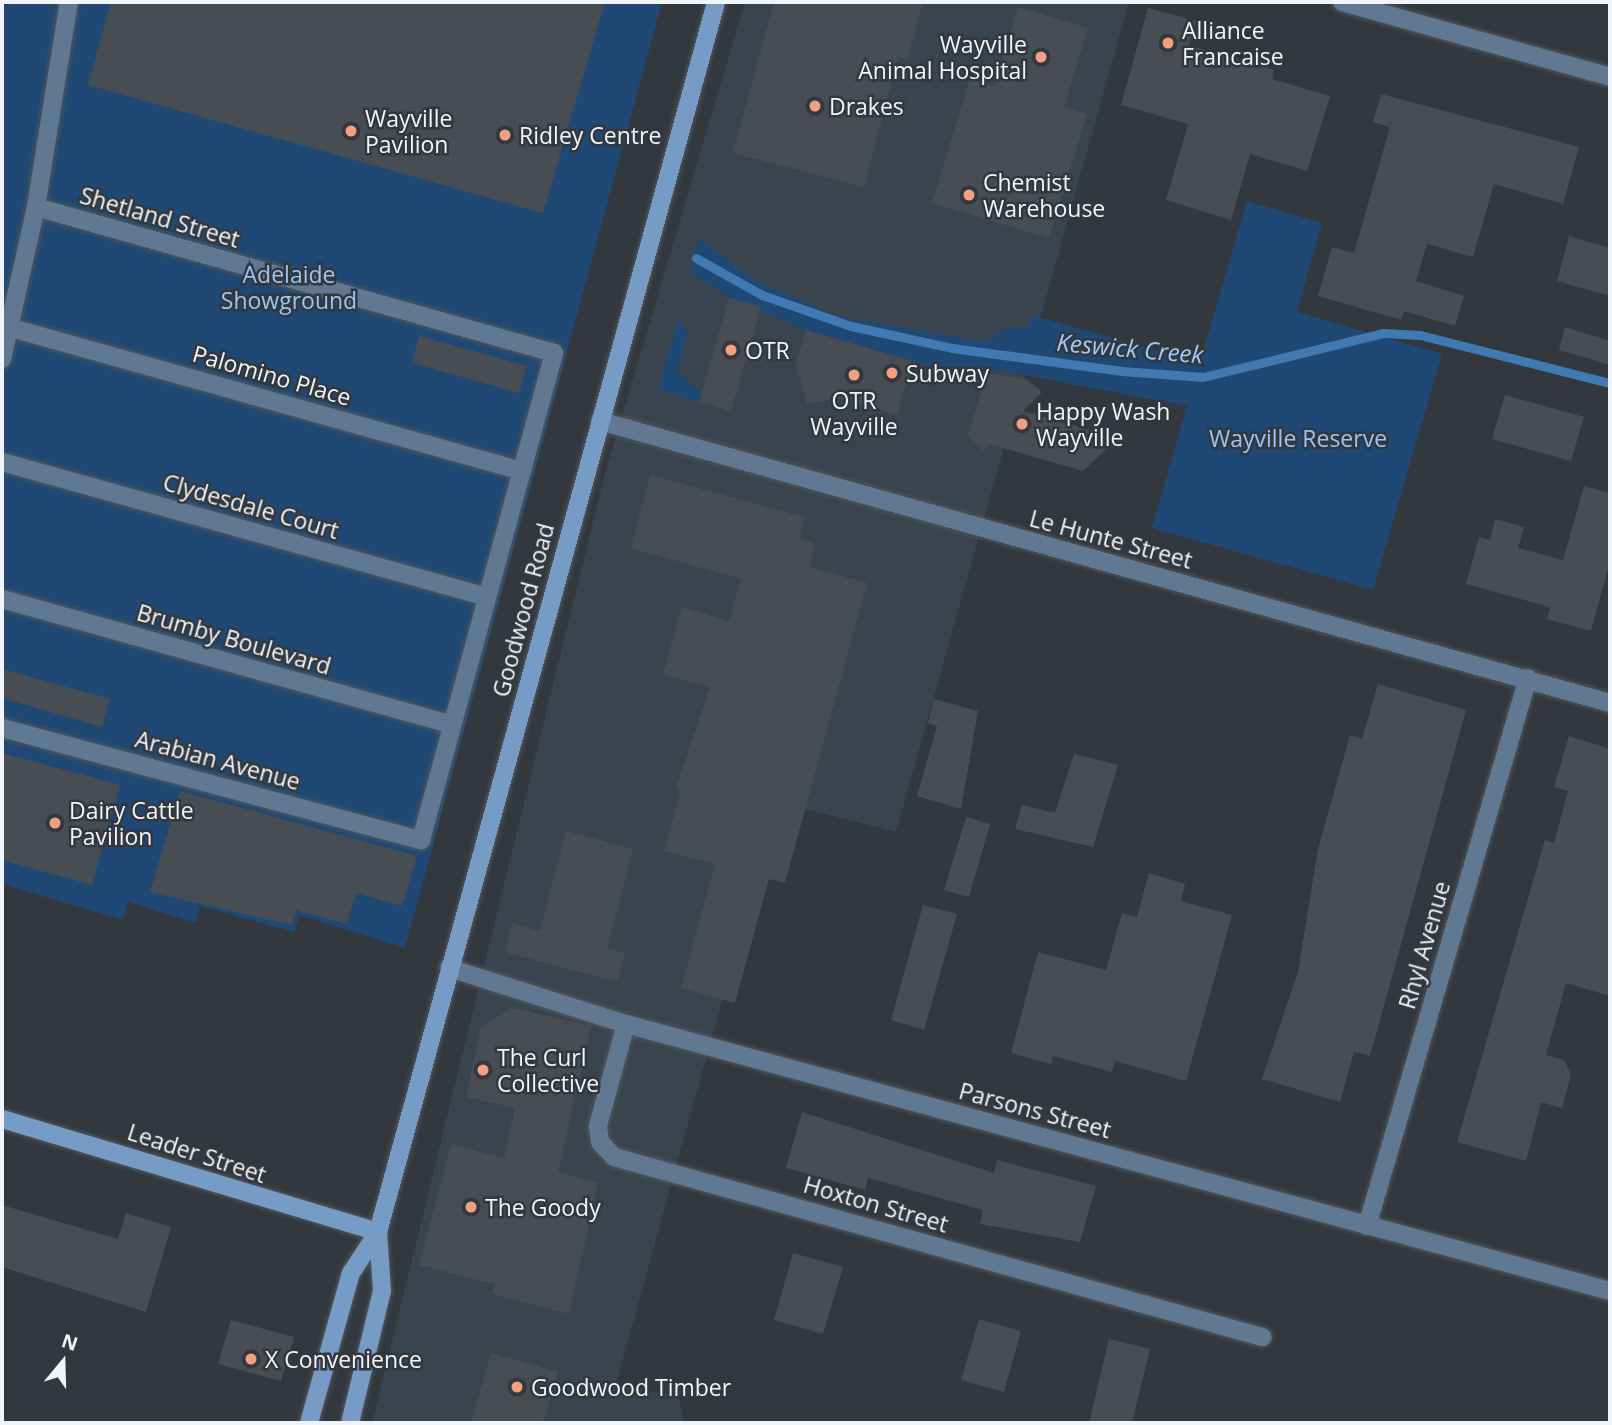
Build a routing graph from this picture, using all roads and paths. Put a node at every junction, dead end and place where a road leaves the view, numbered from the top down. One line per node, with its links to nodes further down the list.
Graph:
1 (69, 2): 6 (street)
2 (716, 2): 9 (main road, Goodwood Road)
3 (1342, 2): 4 (street)
4 (1361, 5): 5 (street)
5 (1610, 78)
6 (36, 207): 7 (street); 11 (street, Shetland Street)
7 (8, 327): 8 (street); 11 (street, Palomino Place)
8 (2, 359)
9 (600, 421): 14 (street, Le Hunte Street); 18 (main road, Goodwood Road)
10 (2, 462): 12 (street, Clydesdale Court)
11 (522, 471): 12 (street)
12 (487, 597): 16 (street)
13 (2, 599): 16 (street, Brumby Boulevard)
14 (1528, 678): 15 (street, Le Hunte Street); 21 (street, Rhyl Avenue)
15 (1610, 703)
16 (452, 725): 17 (street, Arabian Avenue)
17 (2, 728)
18 (449, 968): 19 (street, Parsons Street); 22 (main road, Goodwood Road)
19 (626, 1024): 21 (street, Parsons Street); 24 (street, Hoxton Street)
20 (2, 1119): 22 (main road, Leader Street)
21 (1367, 1226): 23 (street, Parsons Street)
22 (378, 1232): 25 (main road, Goodwood Road); 26 (main road, Goodwood Road)
23 (1610, 1291)
24 (1262, 1337)
25 (309, 1423)
26 (349, 1423)

